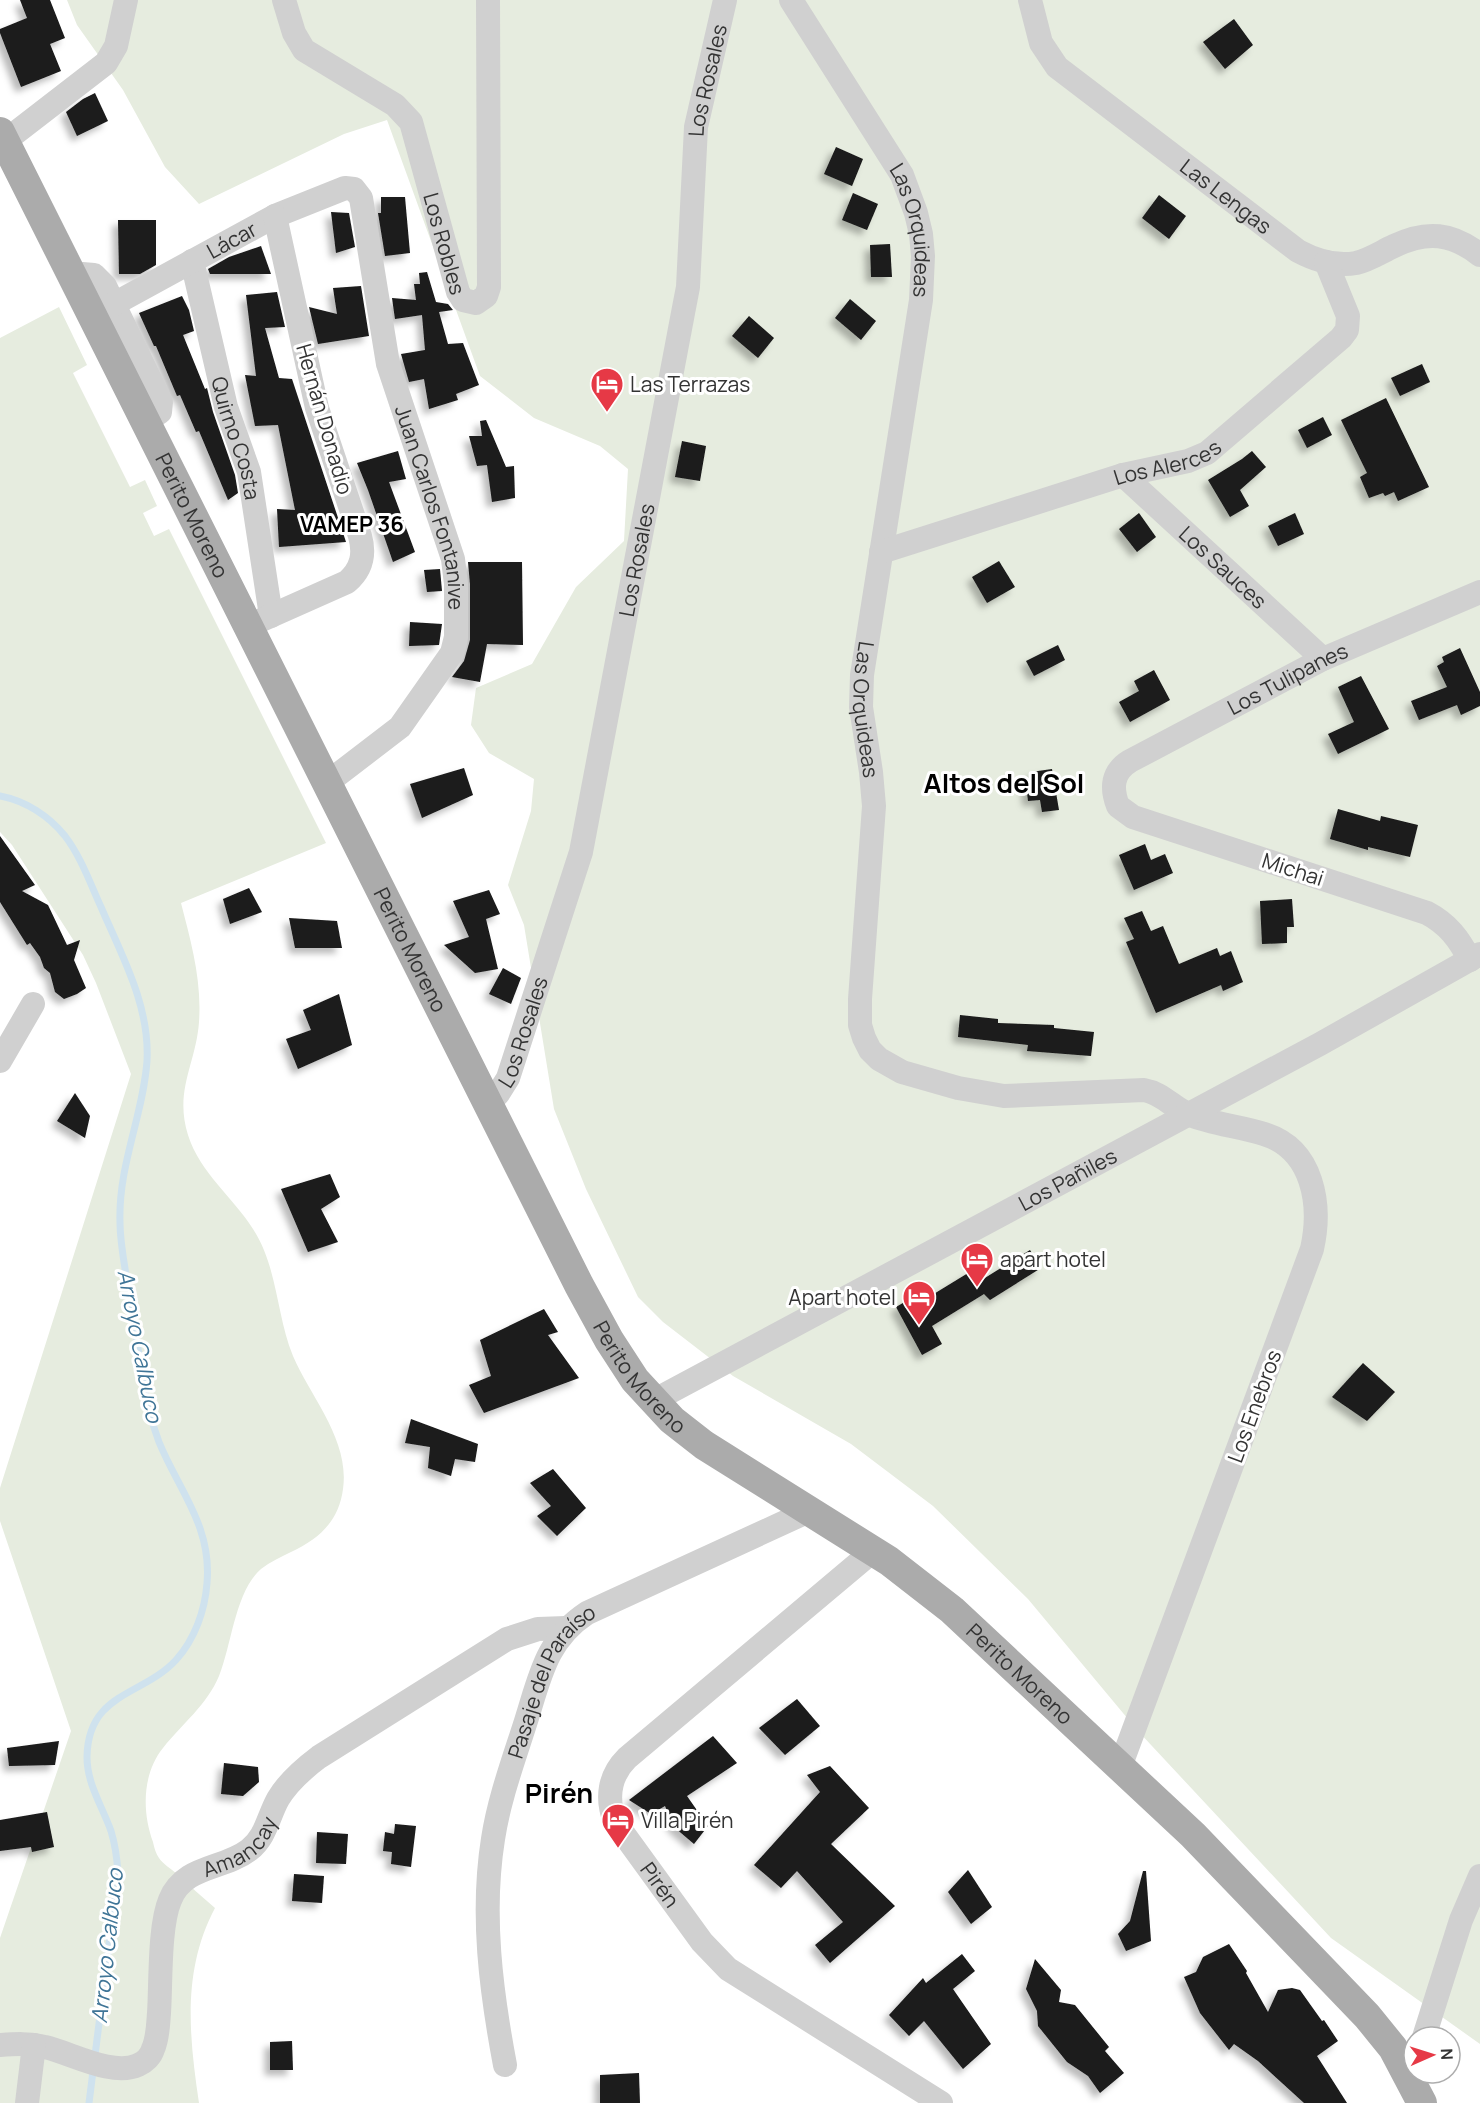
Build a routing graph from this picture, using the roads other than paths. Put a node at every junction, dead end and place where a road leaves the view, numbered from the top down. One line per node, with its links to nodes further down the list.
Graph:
1 (126, 0): 7 (street)
2 (284, 0): 3 (street, Los Robles)
3 (489, 0)
4 (725, 0): 26 (street, Los Rosales)
5 (791, 0): 17 (street, Las Orquideas)
6 (1030, 0): 12 (street, Las Lengas)
7 (2, 136): 13 (main road, Perito Moreno)
8 (354, 189): 9 (street, Lácar); 21 (street, Juan Carlos Fontanive)
9 (275, 216): 11 (street, Lácar); 19 (street, Hernán Donadio)
10 (1480, 255): 12 (street, Las Lengas)
11 (192, 261): 14 (street, Lácar); 19 (street, Quirno Costa)
12 (1326, 262): 16 (street, Los Alerces)
13 (70, 273): 14 (street); 15 (main road, Perito Moreno)
14 (114, 304): 15 (street)
15 (145, 422): 19 (main road, Perito Moreno)
16 (1123, 475): 17 (street, Los Alerces); 20 (street, Los Sauces)
17 (881, 552): 27 (street, Las Orquideas)
18 (1480, 592): 20 (street, Los Tulipanes)
19 (260, 621): 21 (main road, Perito Moreno)
20 (1323, 660): 22 (street, Los Tulipanes)
21 (327, 783): 26 (main road, Perito Moreno)
22 (1113, 787): 23 (street, Michai)
23 (1475, 957): 27 (street, Los Pañiles)
24 (33, 1004): 25 (street)
25 (0, 1060)
26 (487, 1102): 28 (main road, Perito Moreno)
27 (1187, 1113): 28 (street, Los Pañiles); 32 (street, Los Enebros)
28 (653, 1401): 29 (main road, Perito Moreno)
29 (809, 1510): 30 (main road, Perito Moreno); 31 (street, Pasaje del Paraíso)
30 (873, 1551): 32 (main road, Perito Moreno); 40 (street, Pirén)
31 (567, 1628): 36 (street, Amancay); 38 (street, Pasaje del Paraíso)
32 (1120, 1767): 37 (main road, Perito Moreno)
33 (1480, 1876): 34 (street)
34 (1428, 2025)
35 (0, 2045): 36 (street, Amancay)
36 (34, 2045): 39 (street)
37 (1402, 2062)
38 (505, 2065)
39 (27, 2103)
40 (942, 2103)

